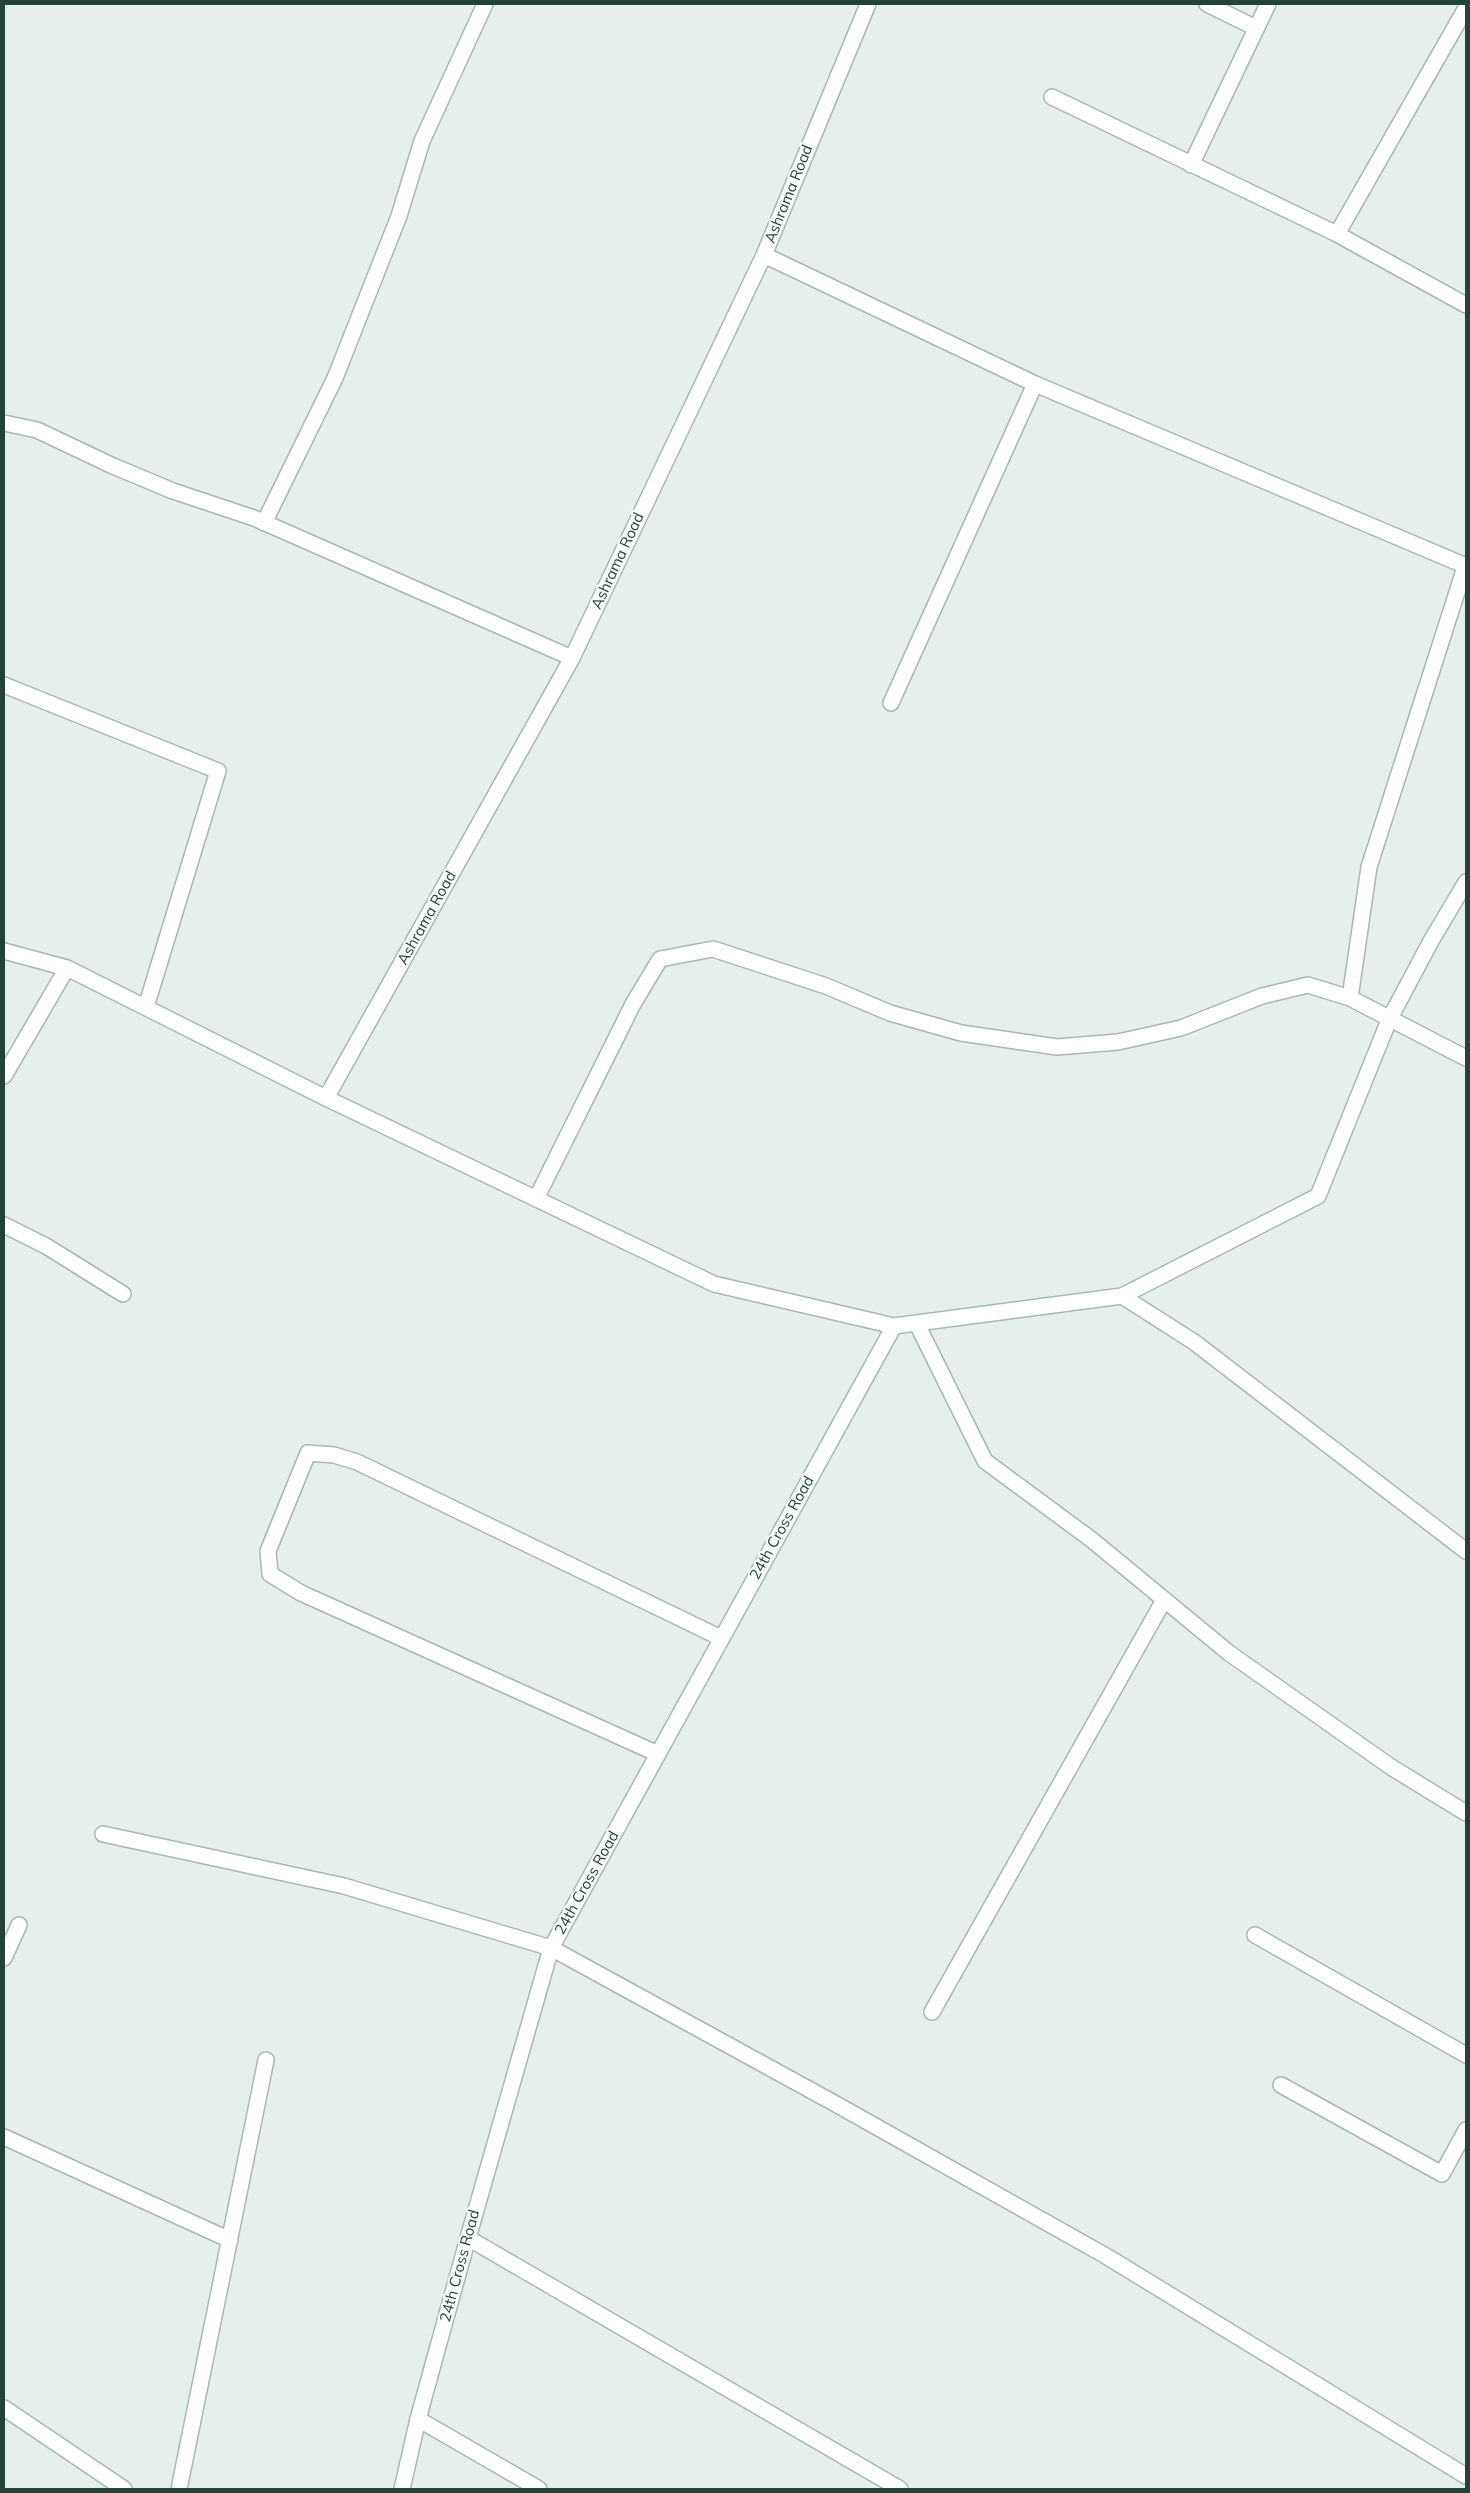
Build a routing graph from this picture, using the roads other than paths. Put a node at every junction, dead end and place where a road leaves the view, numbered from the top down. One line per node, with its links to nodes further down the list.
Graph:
1 (485, 4): 14 (street)
2 (868, 4): 10 (street, Ashrama Road)
3 (1207, 4): 6 (street)
4 (1268, 4): 6 (street)
5 (1466, 8): 9 (street)
6 (1256, 28): 8 (street)
7 (1052, 97): 8 (street)
8 (1192, 164): 9 (street)
9 (1337, 234): 11 (street)
10 (764, 255): 12 (street); 16 (street, Ashrama Road)
11 (1466, 305)
12 (1035, 384): 15 (street); 18 (street)
13 (4, 423): 14 (street)
14 (264, 523): 16 (street)
15 (1466, 565): 22 (street)
16 (572, 658): 27 (street, Ashrama Road)
17 (4, 685): 23 (street)
18 (892, 703)
19 (1466, 882): 24 (street)
20 (4, 951): 21 (street)
21 (67, 968): 23 (street); 26 (street)
22 (1350, 998): 24 (street); 28 (street)
23 (146, 1007): 27 (street)
24 (1389, 1020): 25 (street); 31 (street)
25 (1466, 1058)
26 (4, 1076)
27 (326, 1098): 28 (street)
28 (536, 1199): 33 (street)
29 (4, 1225): 30 (street)
30 (123, 1294)
31 (1122, 1296): 32 (street); 34 (street)
32 (916, 1324): 33 (street); 35 (street)
33 (894, 1326): 36 (street, 24th Cross Road)
34 (1466, 1551)
35 (1164, 1600): 38 (street); 44 (street)
36 (721, 1638): 37 (street, 24th Cross Road); 37 (street)
37 (658, 1754): 42 (street, 24th Cross Road)
38 (1466, 1813)
39 (103, 1834): 42 (street)
40 (19, 1925): 43 (street)
41 (1255, 1935): 45 (street)
42 (551, 1948): 50 (street, 24th Cross Road); 54 (street)
43 (4, 1958)
44 (932, 2012)
45 (1466, 2055)
46 (266, 2060): 51 (street)
47 (1281, 2085): 48 (street)
48 (1466, 2130)
49 (4, 2137): 51 (street)
50 (468, 2238): 53 (street, 24th Cross Road); 59 (street)
51 (230, 2240): 56 (street)
52 (4, 2408): 55 (street)
53 (418, 2419): 57 (street, 24th Cross Road); 58 (street)
54 (1466, 2476)
55 (124, 2489)
56 (180, 2489)
57 (402, 2489)
58 (539, 2489)
59 (900, 2489)

